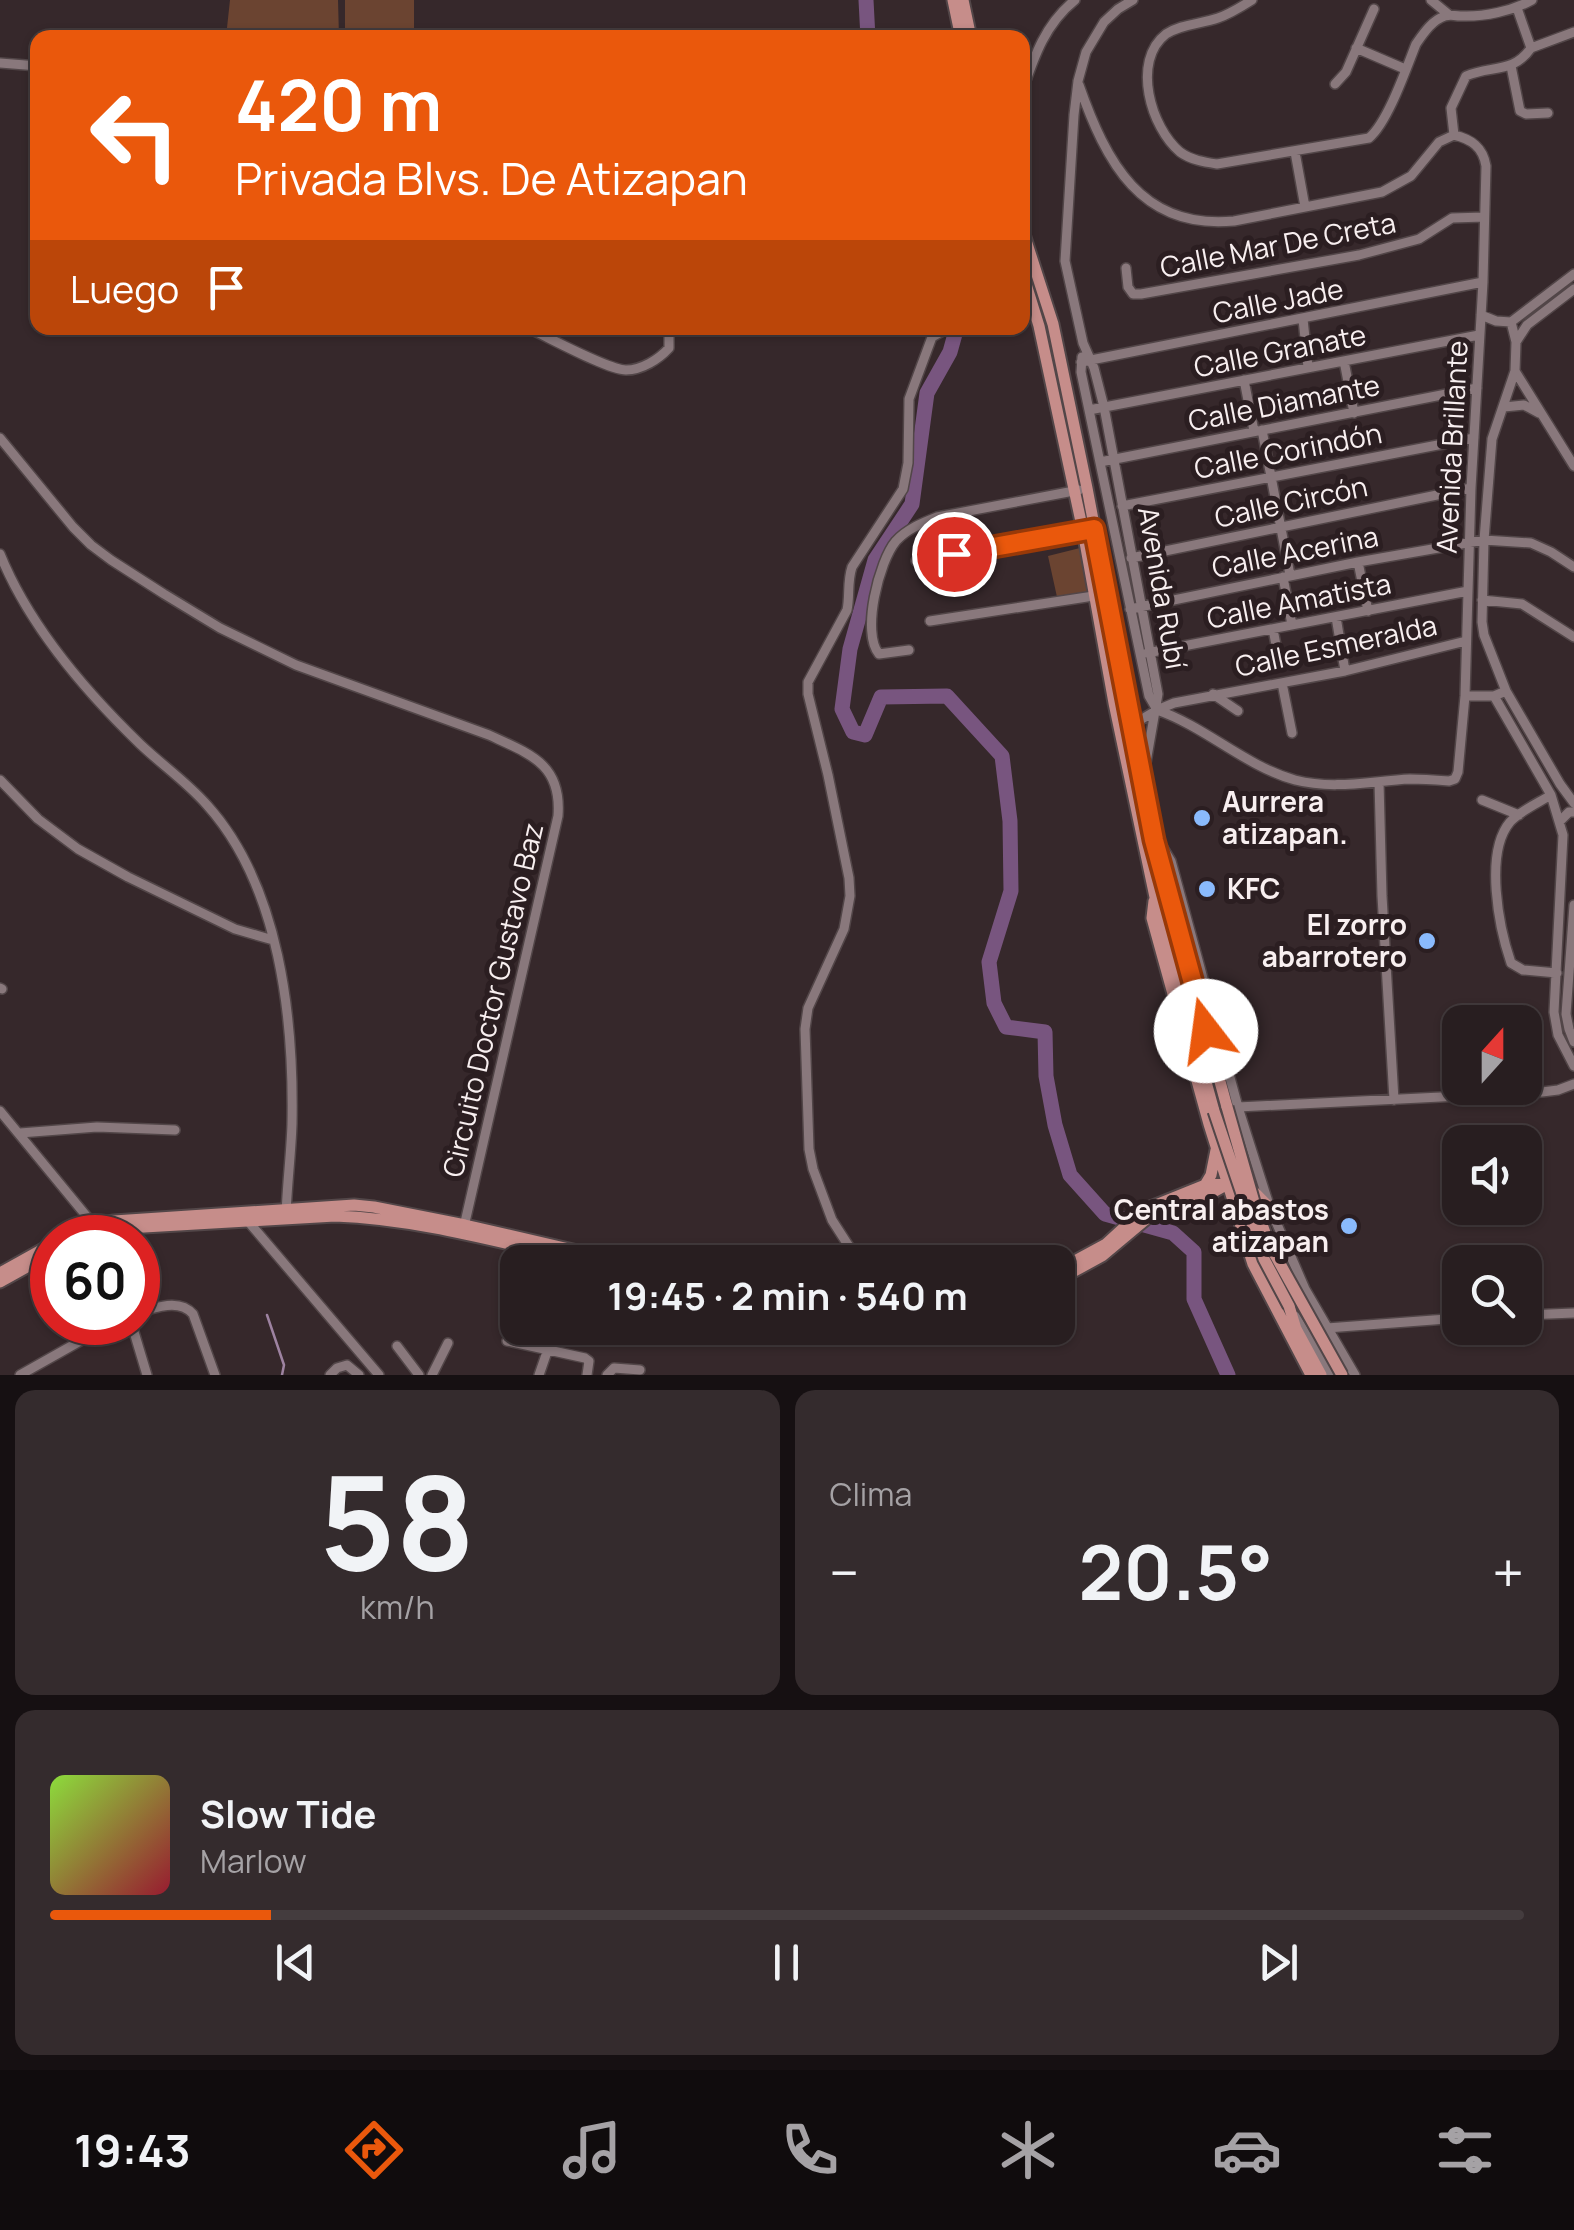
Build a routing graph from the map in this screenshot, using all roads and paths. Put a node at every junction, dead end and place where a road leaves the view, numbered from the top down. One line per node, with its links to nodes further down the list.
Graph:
1 (952, 0): 11 (main road)
2 (962, 0): 12 (main road)
3 (1075, 0): 20 (street)
4 (1133, 0): 21 (street, Avenida Rubí)
5 (1252, 0): 25 (street)
6 (1431, 0): 10 (street)
7 (1532, 0): 8 (street)
8 (1518, 8): 10 (street); 15 (street)
9 (1374, 9): 14 (street)
10 (1448, 14): 19 (street)
11 (959, 30)
12 (969, 30)
13 (1574, 32): 15 (street)
14 (1356, 48): 19 (street); 22 (street)
15 (1531, 48): 18 (street)
16 (0, 63): 17 (street)
17 (30, 65)
18 (1511, 66): 23 (street); 24 (street)
19 (1405, 69): 25 (street)
20 (1030, 71)
21 (1078, 81): 26 (street); 42 (street, Avenida Rubí)
22 (1335, 84)
23 (1548, 114)
24 (1454, 135): 26 (street); 27 (street, Avenida Brillante)
25 (1294, 152): 26 (street)
26 (1305, 207)
27 (1484, 217): 29 (street, Calle Mar De Creta); 31 (street, Avenida Brillante)
28 (1030, 253): 61 (main road)
29 (1126, 268)
30 (1574, 274): 36 (street)
31 (1483, 282): 34 (street, Avenida Brillante); 35 (street, Calle Jade)
32 (1574, 289): 41 (street)
33 (1030, 297): 61 (main road)
34 (1481, 316): 36 (street); 40 (street, Avenida Brillante)
35 (1303, 319): 42 (street, Calle Jade); 44 (street)
36 (1511, 322): 41 (street, Avenida Brillante)
37 (544, 335): 38 (street)
38 (670, 335)
39 (930, 335): 138 (street)
40 (1479, 335): 43 (street, Calle Granate); 47 (street, Avenida Brillante)
41 (1516, 342): 45 (street, Avenida Brillante)
42 (1086, 361): 49 (street, Avenida Rubí); 50 (street, Avenida Rubí)
43 (1344, 361): 44 (street, Calle Granate); 51 (street)
44 (1308, 368): 46 (street, Calle Granate)
45 (1515, 371): 48 (street, Avenida Brillante); 52 (street)
46 (1244, 380): 49 (street, Calle Granate); 53 (street)
47 (1476, 388): 51 (street, Calle Diamante); 55 (street, Avenida Brillante)
48 (1504, 407): 52 (street); 66 (street, Avenida Brillante)
49 (1104, 408): 50 (street, Calle Granate); 56 (street, Avenida Rubí)
50 (1089, 410): 57 (street, Avenida Rubí)
51 (1354, 413): 53 (street, Calle Diamante)
52 (1541, 414): 58 (street)
53 (1258, 430): 56 (street, Calle Diamante); 59 (street)
54 (0, 438): 135 (street, Circuito Doctor Gustavo Baz)
55 (1474, 438): 59 (street, Calle Corindón); 60 (street, Avenida Brillante)
56 (1115, 459): 57 (street, Calle Diamante); 62 (street, Avenida Rubí)
57 (1100, 462): 63 (street, Avenida Rubí)
58 (1574, 466)
59 (1271, 477): 62 (street, Calle Corindón); 64 (street)
60 (1471, 488): 64 (street, Calle Circón); 67 (street, Avenida Brillante)
61 (1081, 490): 65 (main road); 87 (street)
62 (1124, 506): 63 (street, Calle Corindón); 69 (street, Avenida Rubí)
63 (1110, 508): 70 (street, Avenida Rubí)
64 (1281, 527): 69 (street, Calle Circón); 74 (street)
65 (1089, 530): 71 (street); 76 (main road)
66 (1484, 540): 67 (street, Calle Acerina); 73 (street, Calle Acerina); 77 (street, Avenida Brillante)
67 (1469, 542): 72 (street, Calle Acerina); 75 (street, Avenida Brillante)
68 (0, 554): 114 (street)
69 (1134, 557): 70 (street, Calle Circón); 78 (street, Avenida Rubí)
70 (1120, 560): 79 (street, Avenida Rubí)
71 (916, 561)
72 (1358, 562): 74 (street, Calle Acerina); 80 (street)
73 (1574, 567)
74 (1286, 576): 78 (street, Calle Acerina); 83 (street)
75 (1468, 591): 80 (street, Calle Amatista); 86 (street, Avenida Brillante)
76 (1101, 595): 82 (street); 99 (main road); 100 (main road)
77 (1482, 600): 85 (street); 93 (street, Avenida Brillante)
78 (1143, 606): 79 (street, Calle Acerina); 88 (street, Avenida Rubí)
79 (1130, 608): 89 (street, Avenida Rubí)
80 (1368, 610): 81 (street, Calle Amatista)
81 (1336, 616): 83 (street, Calle Amatista); 91 (street)
82 (930, 621)
83 (1292, 625): 84 (street, Calle Amatista)
84 (1273, 629): 88 (street, Calle Amatista); 90 (street)
85 (1574, 637)
86 (1466, 641): 91 (street, Calle Esmeralda); 95 (street, Avenida Brillante)
87 (909, 650)
88 (1151, 652): 89 (street, Calle Amatista); 97 (street, Avenida Rubí)
89 (1140, 654): 97 (street, Avenida Rubí)
90 (1279, 661)
91 (1345, 671): 92 (street, Calle Esmeralda)
92 (1282, 682): 94 (street, Calle Esmeralda); 101 (street)
93 (1506, 690): 96 (street); 107 (street, Avenida Brillante)
94 (1213, 694): 97 (street, Calle Esmeralda); 98 (street)
95 (1466, 696): 96 (street); 104 (street, Avenida Brillante)
96 (1494, 696): 105 (street)
97 (1157, 710): 99 (street, Calle Esmeralda); 103 (street); 104 (street)
98 (1238, 712)
99 (1132, 724): 100 (street, Calle Esmeralda); 103 (main road)
100 (1120, 732): 112 (main road)
101 (1292, 734)
102 (0, 780): 114 (street)
103 (1143, 780): 121 (main road)
104 (1379, 782): 119 (street)
105 (1550, 796): 109 (street); 110 (street)
106 (1482, 800): 109 (street)
107 (1574, 802)
108 (1574, 812): 110 (street)
109 (1519, 815): 115 (street)
110 (1560, 821): 111 (street)
111 (1569, 851): 115 (street)
112 (1155, 897): 121 (main road); 122 (main road)
113 (1574, 905): 116 (street)
114 (273, 940): 130 (street)
115 (1556, 972): 117 (street)
116 (1574, 1042)
117 (1574, 1066)
118 (1574, 1084): 119 (street)
119 (1394, 1100): 121 (street)
120 (0, 1110): 124 (street)
121 (1230, 1111): 122 (main road); 126 (street); 147 (main road, bridge); 174 (main road, bridge)
122 (1209, 1124): 125 (main road)
123 (175, 1130): 124 (street)
124 (20, 1133): 131 (street)
125 (1216, 1146): 127 (main road); 128 (main road)
126 (1250, 1151): 127 (main road); 129 (street)
127 (1228, 1184): 128 (main road); 129 (main road); 134 (main road); 142 (main road)
128 (1206, 1185): 134 (main road)
129 (1270, 1208): 139 (street)
130 (286, 1213): 132 (main road); 135 (main road)
131 (84, 1215)
132 (246, 1217): 133 (main road); 165 (street)
133 (160, 1224)
134 (1132, 1225): 141 (main road); 144 (main road)
135 (464, 1230): 136 (main road); 137 (main road)
136 (522, 1245)
137 (539, 1245)
138 (847, 1245)
139 (1286, 1248): 142 (main road); 152 (street)
140 (30, 1256): 145 (main road)
141 (1075, 1261)
142 (1254, 1264): 171 (main road)
143 (30, 1265): 146 (main road)
144 (1075, 1271)
145 (0, 1272)
146 (0, 1282)
147 (1289, 1306): 172 (main road); 173 (street)
148 (160, 1307): 162 (street)
149 (1574, 1314): 150 (street)
150 (1542, 1315)
151 (1442, 1319): 152 (street)
152 (1327, 1328): 175 (street)
153 (448, 1343): 167 (street)
154 (73, 1345): 160 (street)
155 (138, 1345): 161 (street)
156 (522, 1345): 158 (street)
157 (397, 1346): 166 (street)
158 (548, 1350): 168 (street); 169 (street)
159 (640, 1370): 170 (street)
160 (20, 1375)
161 (147, 1375)
162 (215, 1375)
163 (330, 1375): 164 (street)
164 (358, 1375)
165 (379, 1375)
166 (419, 1375)
167 (432, 1375)
168 (539, 1375)
169 (587, 1375)
170 (608, 1375)
171 (1310, 1375)
172 (1321, 1375)
173 (1331, 1375)
174 (1342, 1375)
175 (1355, 1375)

